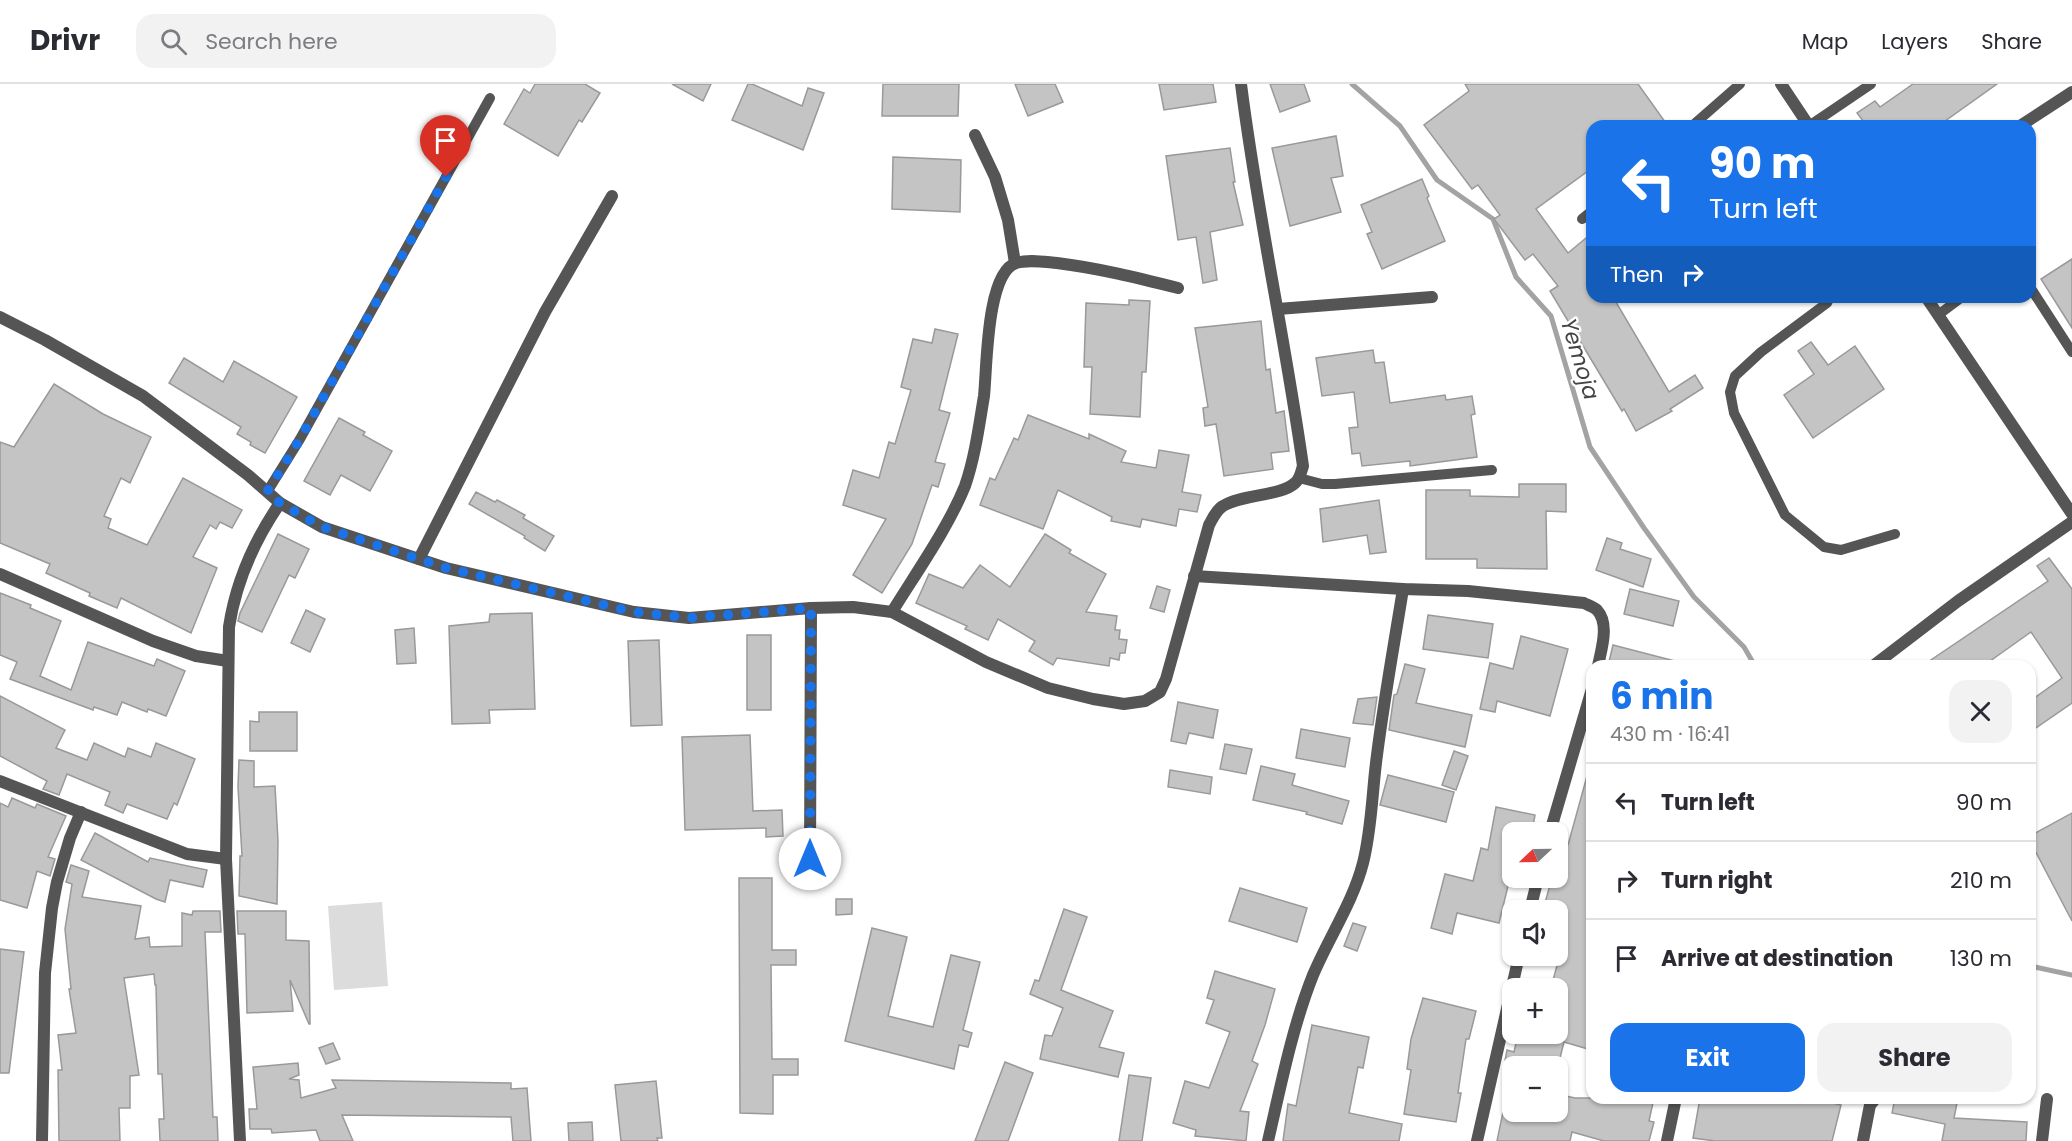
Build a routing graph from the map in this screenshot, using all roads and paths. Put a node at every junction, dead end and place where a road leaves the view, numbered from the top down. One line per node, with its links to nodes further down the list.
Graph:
1 (1241, 84): 22 (street)
2 (1740, 84): 7 (lane)
3 (1781, 84): 8 (street)
4 (1871, 84): 9 (lane)
5 (2072, 92): 10 (street)
6 (490, 98): 28 (lane)
7 (1699, 120)
8 (1805, 120)
9 (1818, 120)
10 (2029, 120)
11 (975, 135): 15 (street)
12 (612, 196): 33 (street)
13 (1586, 216): 14 (lane)
14 (1582, 219)
15 (1015, 263): 16 (street); 38 (street)
16 (1178, 288)
17 (2036, 295): 25 (lane)
18 (1432, 297): 22 (street)
19 (1827, 303): 32 (lane)
20 (1930, 303): 23 (street)
21 (1954, 303): 23 (lane)
22 (1278, 309): 27 (street)
23 (1938, 315): 30 (street)
24 (0, 317): 28 (street)
25 (2072, 352)
26 (1492, 470): 27 (lane)
27 (1299, 478): 35 (street)
28 (267, 492): 29 (street)
29 (280, 503): 33 (street); 41 (street)
30 (2072, 514)
31 (2072, 522): 40 (street)
32 (1895, 534)
33 (419, 559): 37 (street)
34 (0, 574): 41 (street)
35 (1194, 576): 36 (street); 38 (street)
36 (1403, 589): 39 (street); 54 (street)
37 (811, 608): 38 (street); 47 (street)
38 (892, 612)
39 (1599, 660)
40 (1881, 660)
41 (228, 661): 46 (street)
42 (1586, 709): 45 (street)
43 (0, 781): 44 (street)
44 (81, 812): 46 (street); 52 (street)
45 (1553, 822)
46 (226, 859): 53 (street)
47 (810, 859)
48 (1517, 966): 55 (street)
49 (2047, 1099): 58 (street)
50 (1675, 1104): 56 (street)
51 (1871, 1104): 57 (street)
52 (42, 1141)
53 (240, 1141)
54 (1268, 1141)
55 (1477, 1141)
56 (1667, 1141)
57 (1863, 1141)
58 (2042, 1141)

